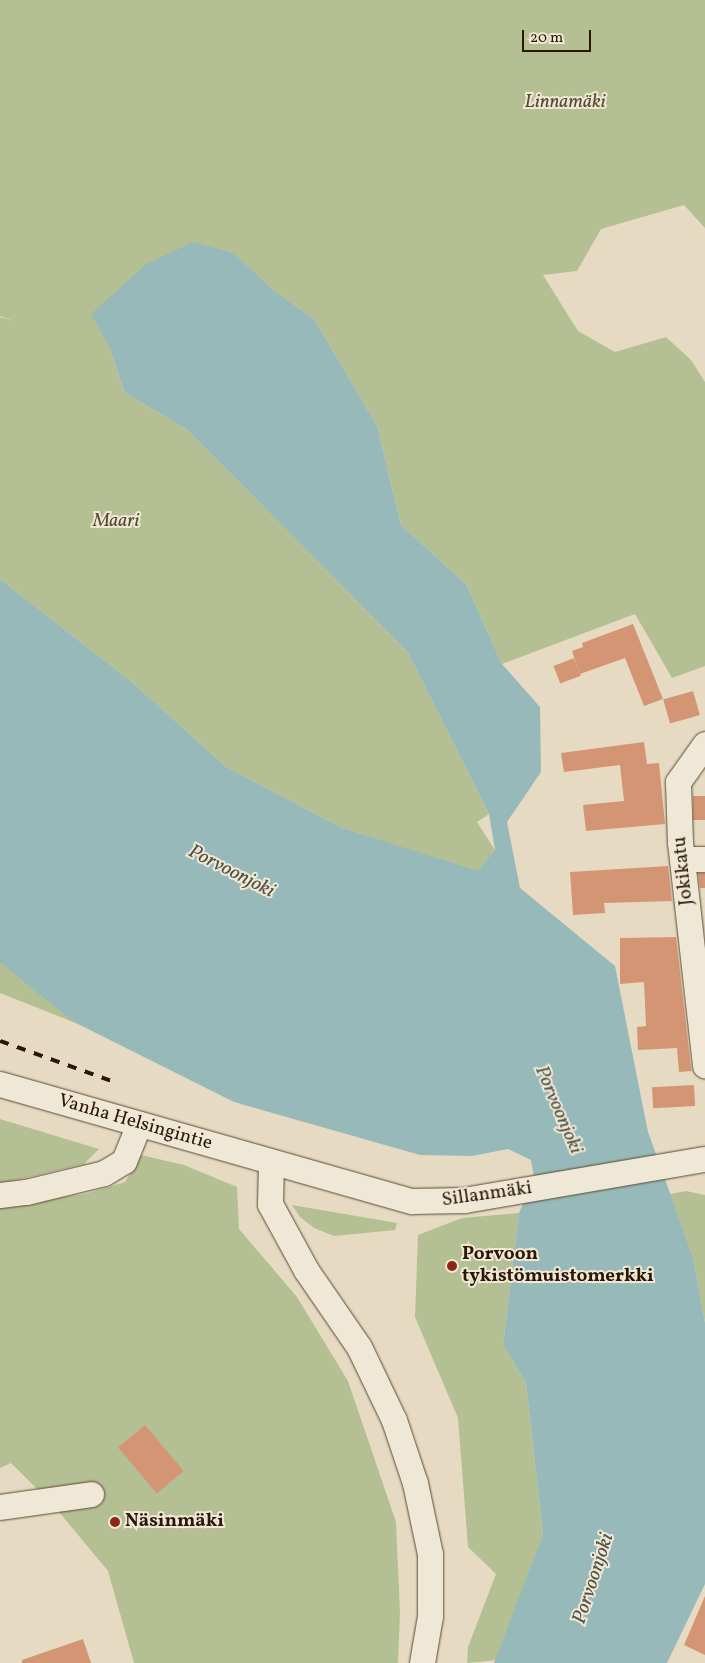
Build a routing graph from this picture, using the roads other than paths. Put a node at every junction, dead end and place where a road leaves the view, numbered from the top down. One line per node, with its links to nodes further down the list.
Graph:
1 (705, 744): 2 (street, Jokikatu)
2 (693, 859): 3 (street, Jokikatu)
3 (705, 1066)
4 (0, 1084): 5 (street, Vanha Helsingintie)
5 (139, 1124): 7 (street, Vanha Helsingintie); 8 (street)
6 (705, 1159): 7 (street, Sillanmäki)
7 (271, 1163): 11 (street)
8 (0, 1195)
9 (91, 1494): 10 (street)
10 (0, 1507)
11 (422, 1663)

